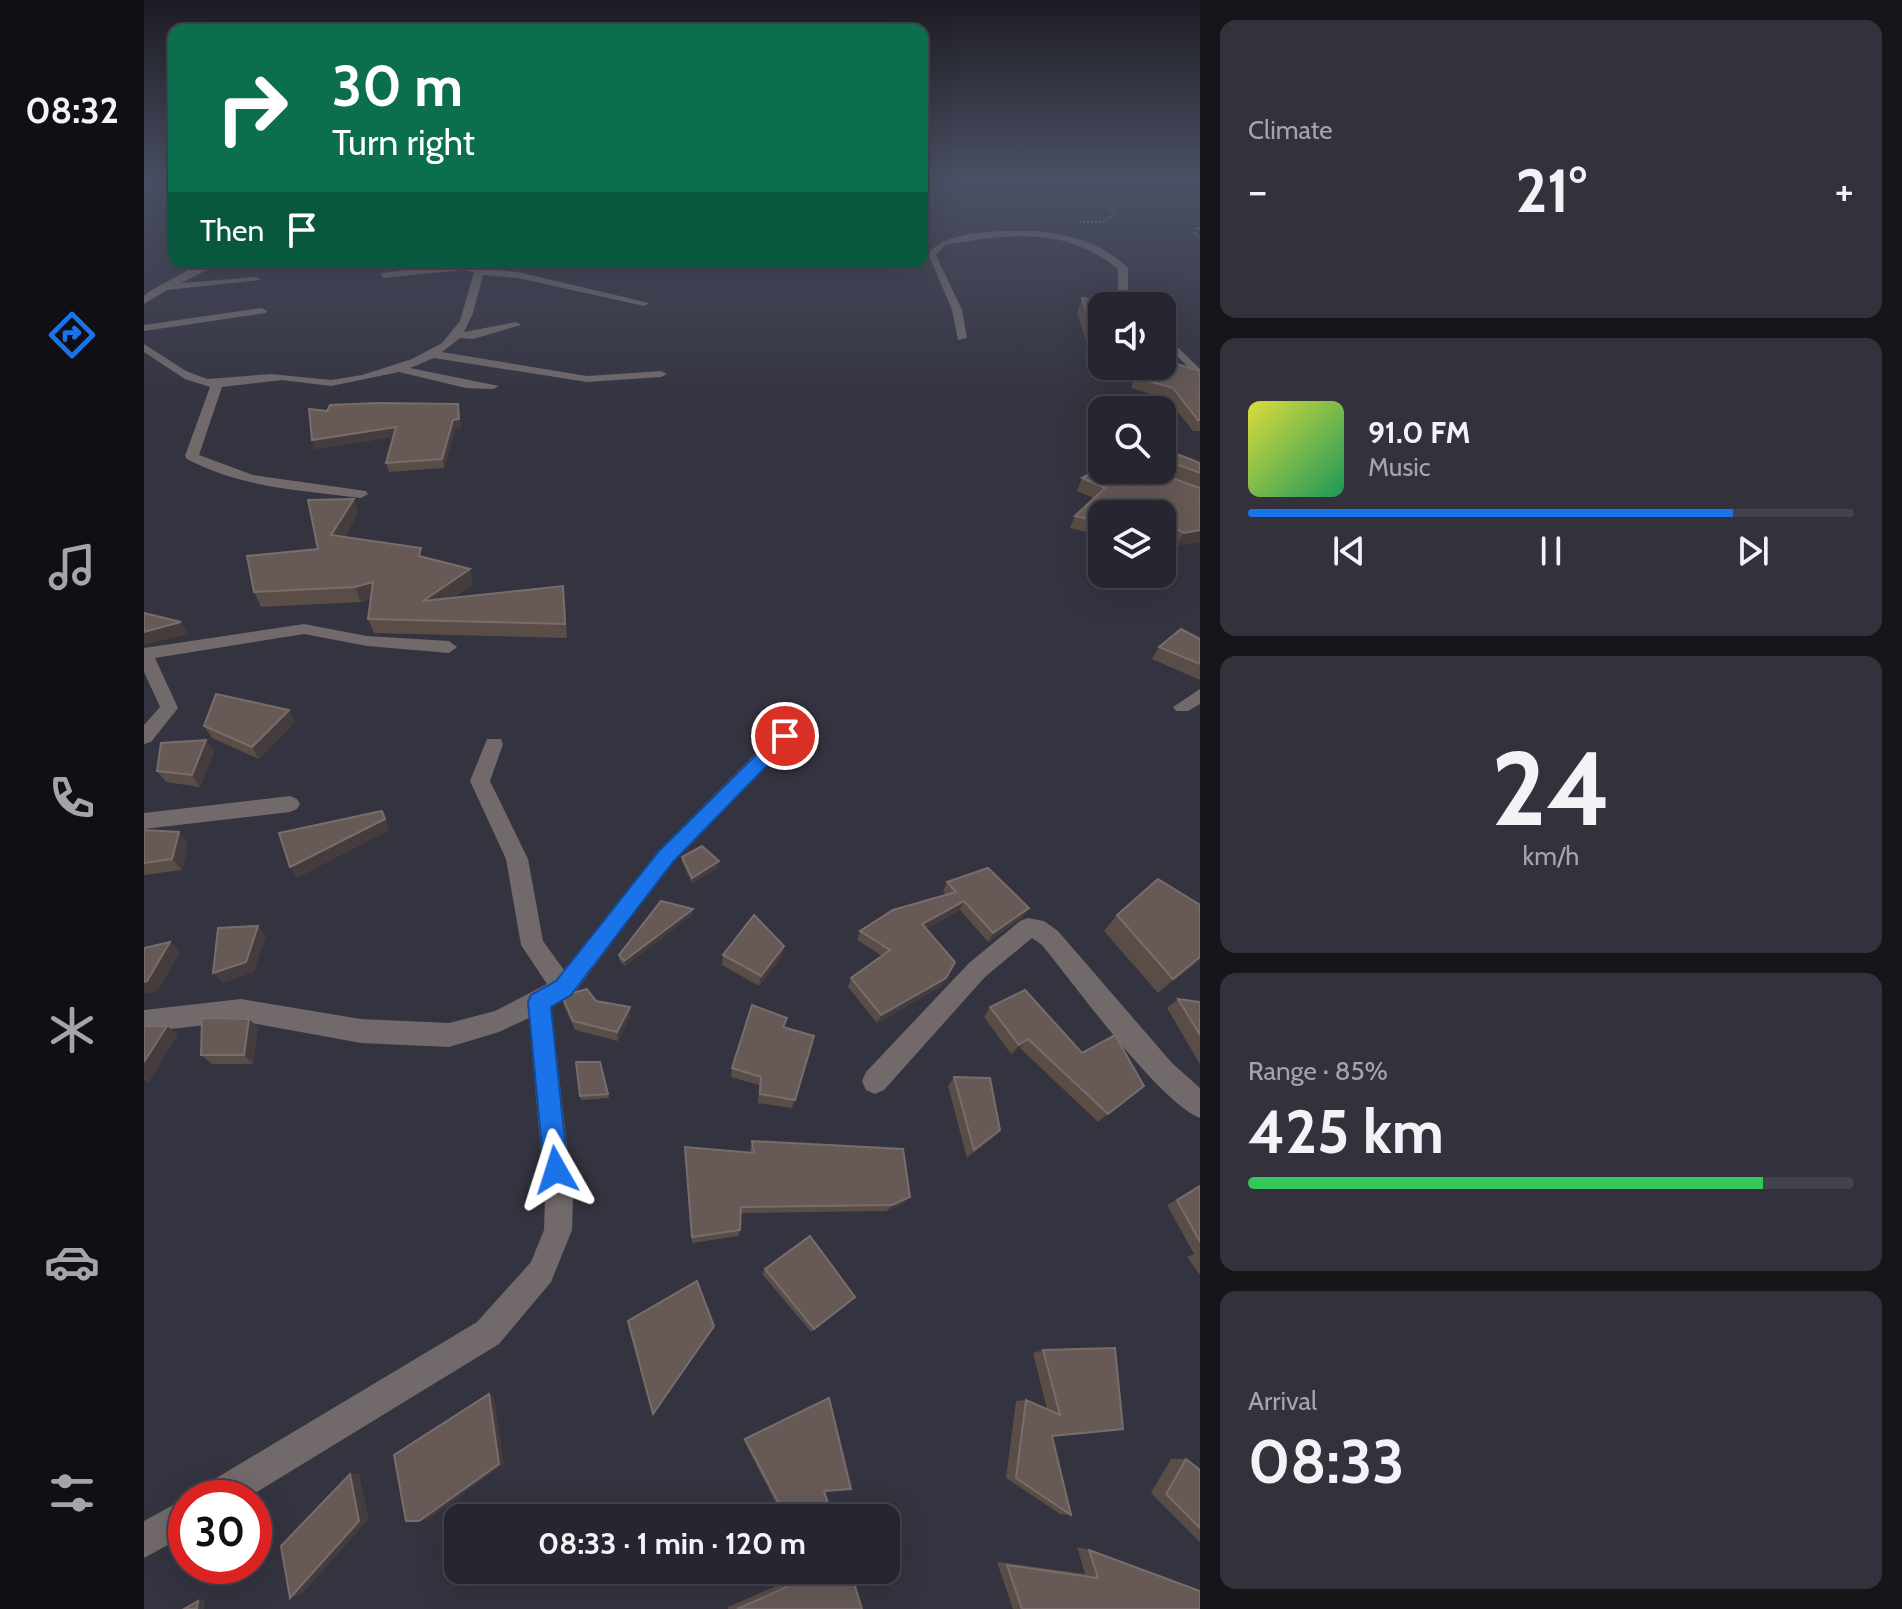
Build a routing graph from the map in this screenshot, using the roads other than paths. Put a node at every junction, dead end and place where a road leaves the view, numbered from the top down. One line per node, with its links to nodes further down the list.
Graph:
1 (931, 255): 16 (street)
2 (1109, 255): 9 (street)
3 (204, 268): 8 (street)
4 (482, 268): 5 (street)
5 (477, 270): 6 (street); 11 (street); 15 (street)
6 (383, 275)
7 (256, 280): 8 (street)
8 (164, 287): 10 (street)
9 (1123, 292)
10 (144, 301)
11 (644, 303)
12 (262, 311): 14 (street)
13 (516, 325): 15 (street)
14 (144, 328)
15 (456, 335): 19 (street)
16 (962, 338)
17 (144, 347): 23 (street)
18 (1176, 350): 22 (street)
19 (432, 354): 20 (street); 21 (street)
20 (397, 368): 23 (street); 24 (street)
21 (661, 374)
22 (1200, 376)
23 (217, 384): 25 (street)
24 (493, 386)
25 (361, 494)
26 (449, 647): 27 (street)
27 (145, 655): 31 (street)
28 (1200, 695): 29 (street)
29 (1182, 707)
30 (785, 736): 35 (street)
31 (144, 737)
32 (494, 744): 35 (street)
33 (290, 804): 34 (street)
34 (144, 821)
35 (552, 995): 36 (street); 39 (street)
36 (144, 1021)
37 (875, 1081): 38 (street)
38 (1200, 1105)
39 (245, 1480)
40 (168, 1526): 41 (street)
41 (144, 1541)

